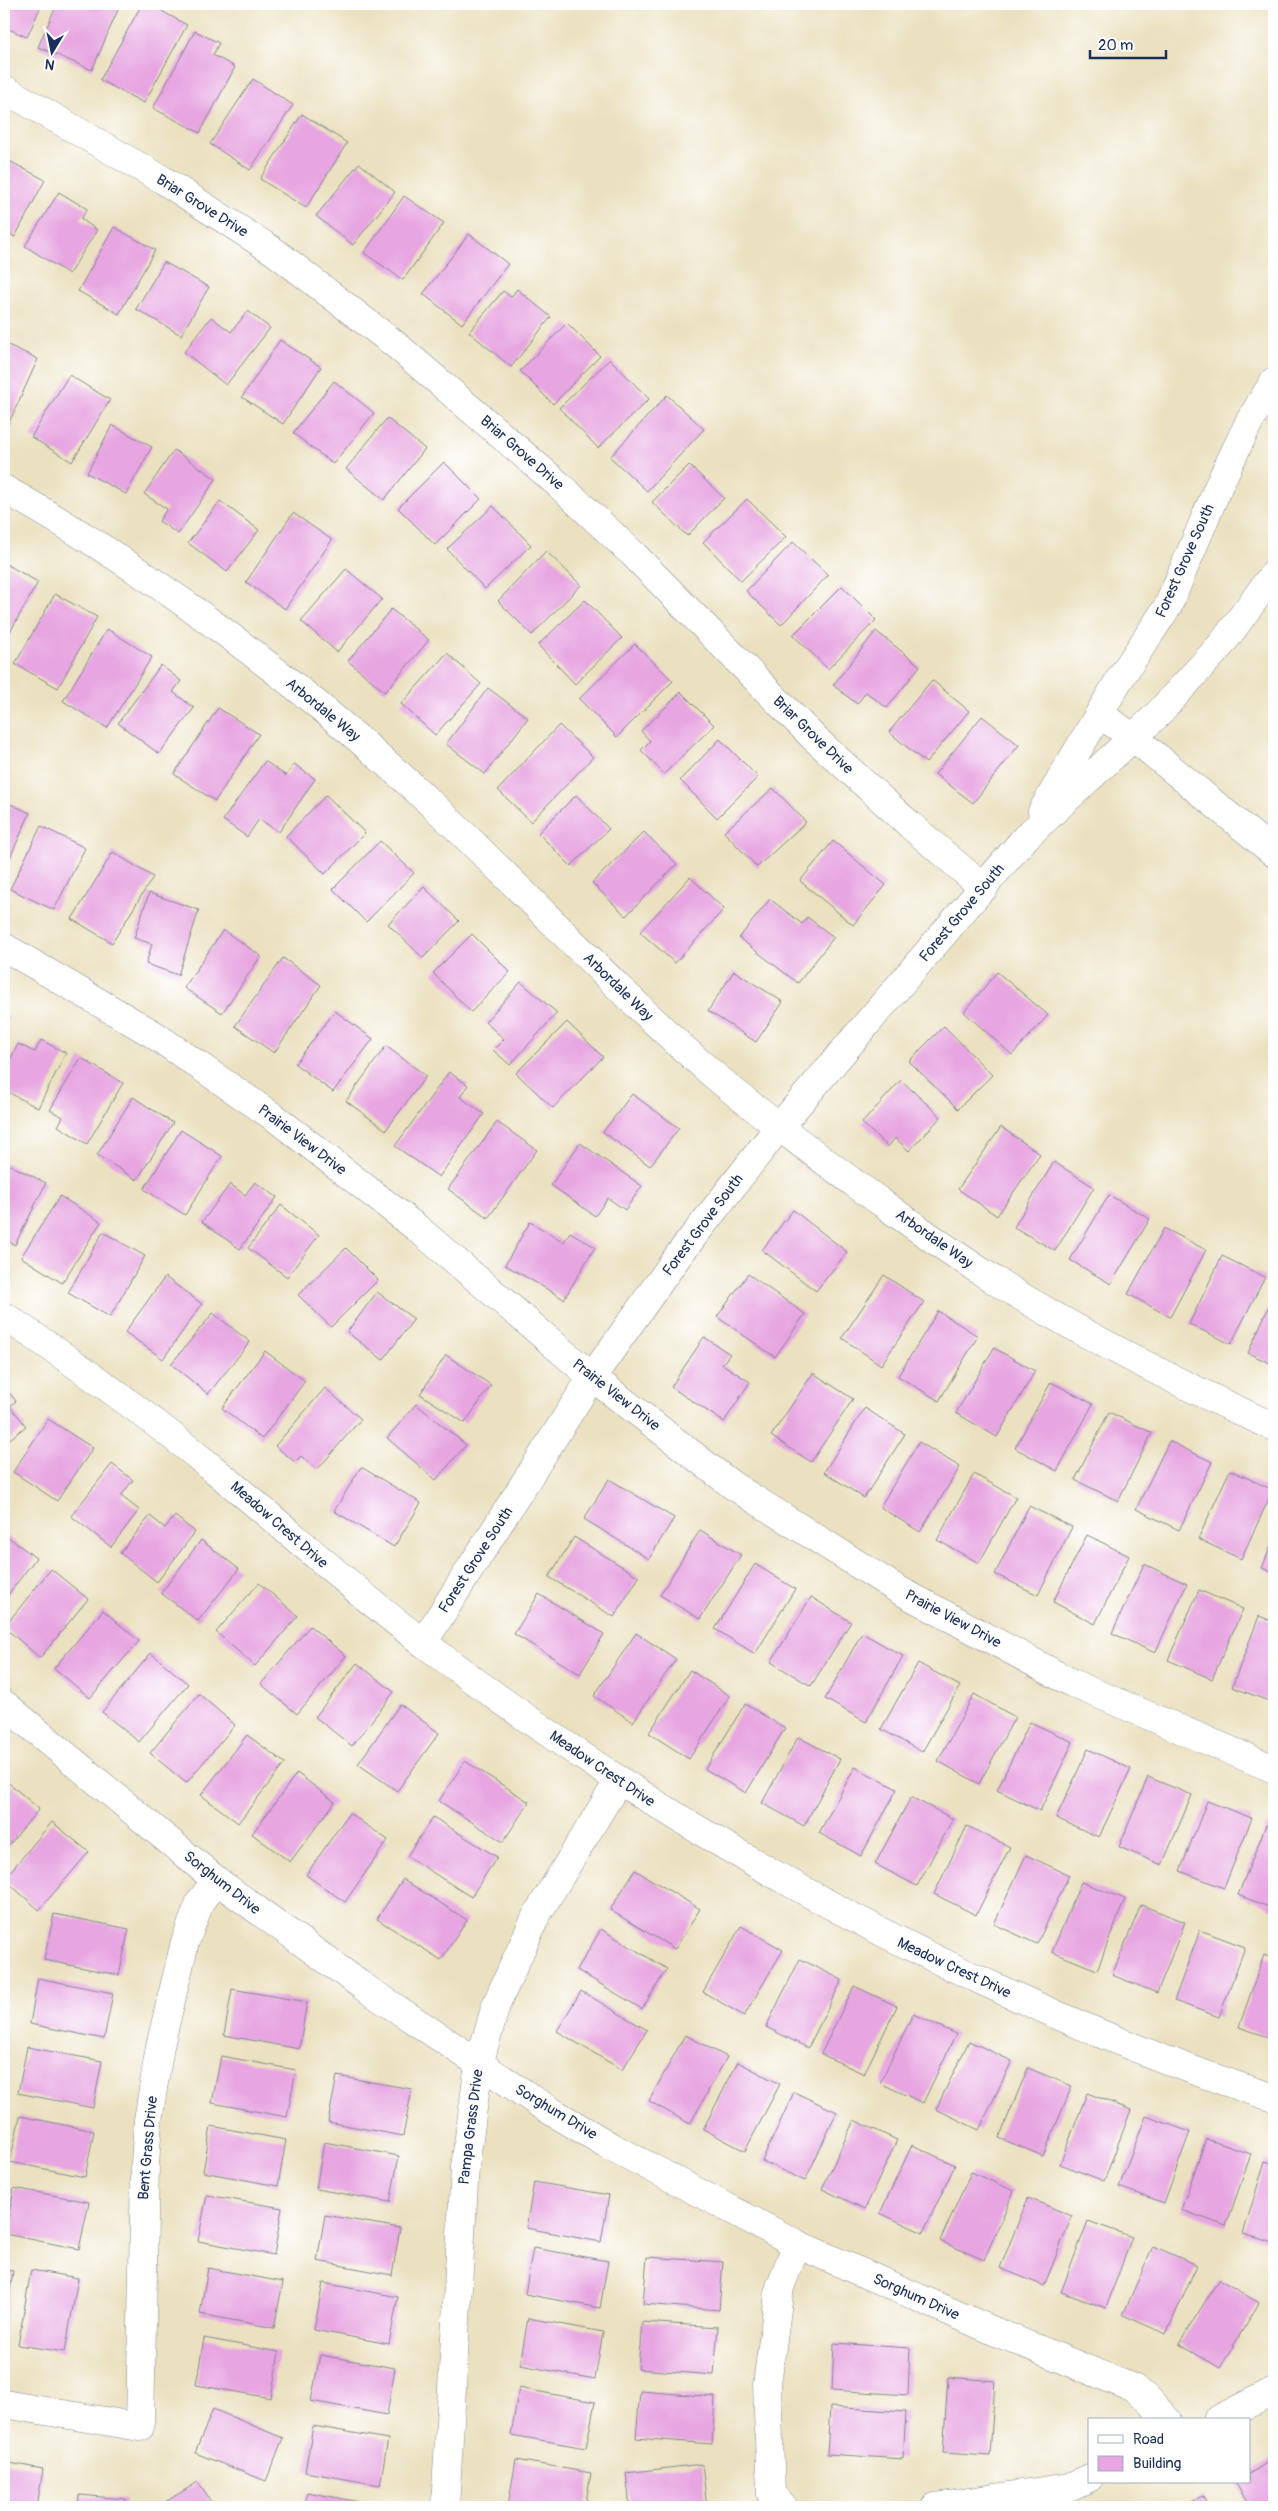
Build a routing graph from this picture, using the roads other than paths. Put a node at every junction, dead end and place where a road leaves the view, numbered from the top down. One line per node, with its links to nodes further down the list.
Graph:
1 (4, 89): 9 (street, Briar Grove Drive)
2 (1274, 381): 5 (street, Forest Grove South)
3 (4, 489): 11 (street, Arbordale Way)
4 (1274, 573): 6 (street, Forest Grove South)
5 (1099, 714): 6 (street); 7 (street, Forest Grove South)
6 (1133, 738): 7 (street, Forest Grove South); 8 (street)
7 (1026, 838): 9 (street, Forest Grove South)
8 (1274, 853)
9 (984, 888): 11 (street, Forest Grove South)
10 (4, 947): 13 (street, Prairie View Drive)
11 (778, 1128): 13 (street, Forest Grove South); 14 (street, Arbordale Way)
12 (4, 1316): 15 (street, Meadow Crest Drive)
13 (592, 1377): 15 (street, Forest Grove South); 17 (street, Prairie View Drive)
14 (1274, 1427)
15 (422, 1643): 18 (street, Meadow Crest Drive)
16 (4, 1704): 19 (street, Sorghum Drive)
17 (1274, 1769)
18 (619, 1780): 20 (street, Pampa Grass Drive); 21 (street, Meadow Crest Drive)
19 (216, 1880): 20 (street, Sorghum Drive); 24 (street, Bent Grass Drive)
20 (479, 2064): 22 (street, Sorghum Drive); 28 (street, Pampa Grass Drive)
21 (1274, 2098)
22 (798, 2244): 25 (street, Sorghum Drive); 29 (street)
23 (1274, 2391): 26 (street)
24 (4, 2404)
25 (1164, 2418)
26 (1221, 2418)
27 (1088, 2478): 30 (street)
28 (445, 2507)
29 (783, 2507)
30 (935, 2507)

